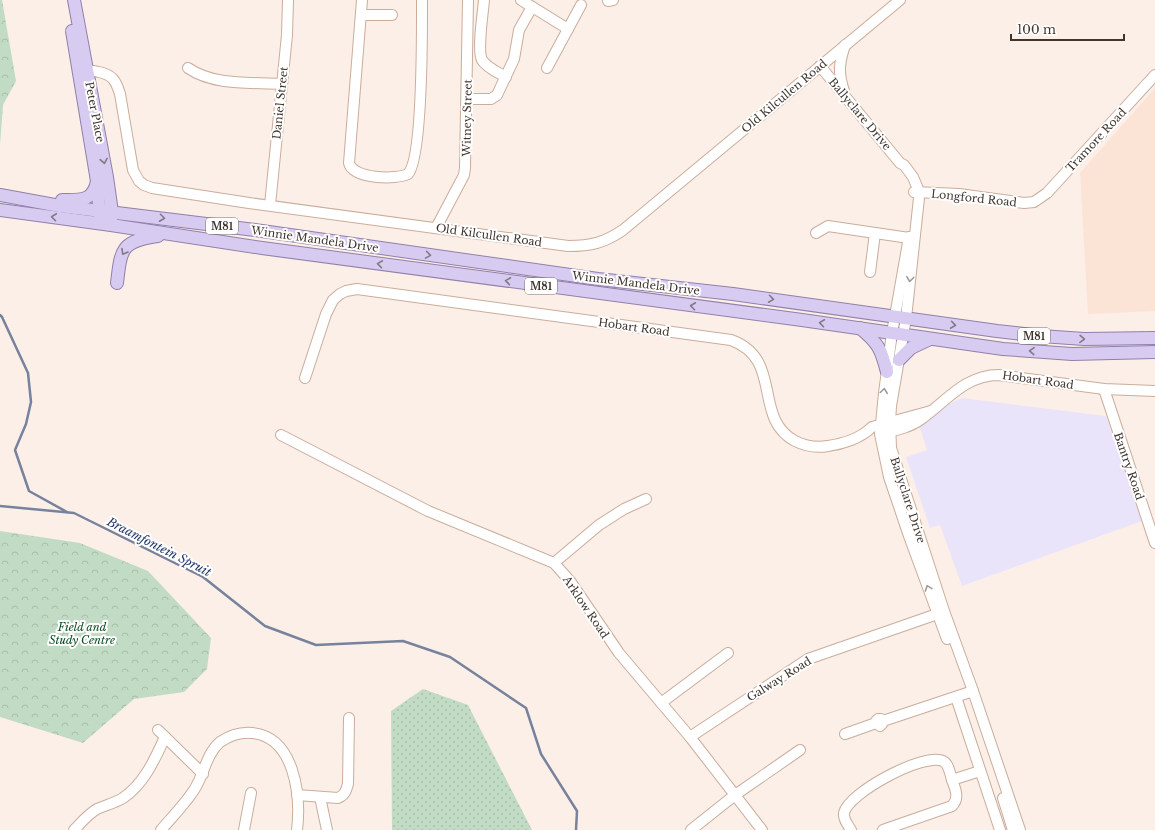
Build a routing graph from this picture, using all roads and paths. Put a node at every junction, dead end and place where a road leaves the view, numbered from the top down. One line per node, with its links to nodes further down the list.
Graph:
1 (67, 0): 21 (main road, Peter Place)
2 (74, 0): 21 (main road, Peter Place)
3 (288, 0): 24 (street, Daniel Street)
4 (362, 0): 14 (street)
5 (422, 0): 14 (street)
6 (468, 0): 26 (street, Witney Street)
7 (484, 0): 23 (street)
8 (521, 0): 13 (street)
9 (608, 0): 10 (street)
10 (613, 0)
11 (900, 0): 17 (street, Old Kilcullen Road)
12 (581, 6): 16 (street)
13 (532, 7): 16 (street); 23 (street)
14 (361, 15): 15 (street)
15 (392, 15)
16 (568, 28): 20 (street)
17 (845, 45): 18 (street, Old Kilcullen Road); 25 (street)
18 (820, 66): 25 (street, Ballyclare Drive); 36 (street, Old Kilcullen Road)
19 (188, 68): 24 (street)
20 (547, 68)
21 (83, 70): 27 (main road, Peter Place); 32 (street, Old Kilcullen Road); 34 (main road, Peter Place, one-way to 34)
22 (1155, 75): 31 (street, Tramore Road)
23 (506, 77): 26 (street)
24 (281, 84): 32 (street, Daniel Street)
25 (846, 96): 28 (street, Ballyclare Drive)
26 (467, 99): 36 (street, Witney Street)
27 (97, 181): 30 (main road); 34 (main road, Peter Place)
28 (916, 193): 31 (street, Longford Road); 40 (street, Ballyclare Drive); 43 (street, Ballyclare Drive, one-way to 43)
29 (0, 195): 30 (main road, Winnie Mandela Drive / M81)
30 (27, 199): 34 (main road, Winnie Mandela Drive / M81)
31 (1034, 202)
32 (270, 206): 36 (street, Old Kilcullen Road)
33 (0, 210): 35 (main road, Winnie Mandela Drive / M81, one-way to 33)
34 (106, 211): 35 (main road, Peter Place); 43 (main road, Winnie Mandela Drive / M81, one-way to 43)
35 (106, 224): 39 (main road, Winnie Mandela Drive / M81)
36 (436, 228)
37 (816, 233): 38 (street)
38 (875, 233): 40 (street); 41 (street)
39 (171, 234): 42 (main road, one-way to 42); 44 (main road, Winnie Mandela Drive / M81, one-way to 39)
40 (909, 238): 43 (street, Ballyclare Drive)
41 (870, 272)
42 (117, 283)
43 (900, 318): 45 (street, Ballyclare Drive); 47 (main road, Winnie Mandela Drive / M81, one-way to 47)
44 (860, 328): 45 (main road, Winnie Mandela Drive / M81); 50 (main road)
45 (898, 333): 46 (main road, Winnie Mandela Drive / M81); 49 (street, Ballyclare Drive); 50 (street, Ballyclare Drive)
46 (930, 338): 48 (main road, Winnie Mandela Drive / M81, one-way to 46); 49 (main road)
47 (1155, 338)
48 (1155, 352)
49 (899, 360): 54 (street, Ballyclare Drive)
50 (887, 372): 54 (street, Ballyclare Drive, one-way to 50)
51 (305, 378): 54 (street, Hobart Road)
52 (1104, 390): 53 (street, Hobart Road); 54 (street, Hobart Road); 57 (street, Bantry Road)
53 (1155, 391)
54 (885, 428): 59 (street, Ballyclare Drive)
55 (281, 435): 58 (street, Arklow Road)
56 (646, 500): 58 (street)
57 (1155, 543)
58 (554, 563): 63 (street, Arklow Road)
59 (941, 613): 61 (street, Ballyclare Drive); 66 (street, Galway Road)
60 (728, 653): 63 (street)
61 (970, 692): 62 (street); 85 (street, Ballyclare Drive); 86 (street, Ballyclare Drive)
62 (956, 697): 65 (street); 68 (street)
63 (661, 703): 66 (street, Arklow Road)
64 (349, 718): 74 (street)
65 (845, 734)
66 (690, 737): 73 (street, Arklow Road)
67 (800, 750): 73 (street)
68 (980, 771): 70 (street); 84 (street)
69 (203, 774): 72 (street); 75 (street); 76 (street)
70 (952, 780): 82 (street); 83 (street)
71 (252, 793): 77 (street)
72 (297, 795): 74 (street); 78 (street)
73 (735, 795): 80 (street); 81 (street, Arklow Road)
74 (320, 797): 79 (street)
75 (74, 830)
76 (161, 830)
77 (244, 830)
78 (297, 830)
79 (327, 830)
80 (691, 830)
81 (762, 830)
82 (850, 830)
83 (883, 830)
84 (1000, 830)
85 (1013, 830)
86 (1020, 830)

